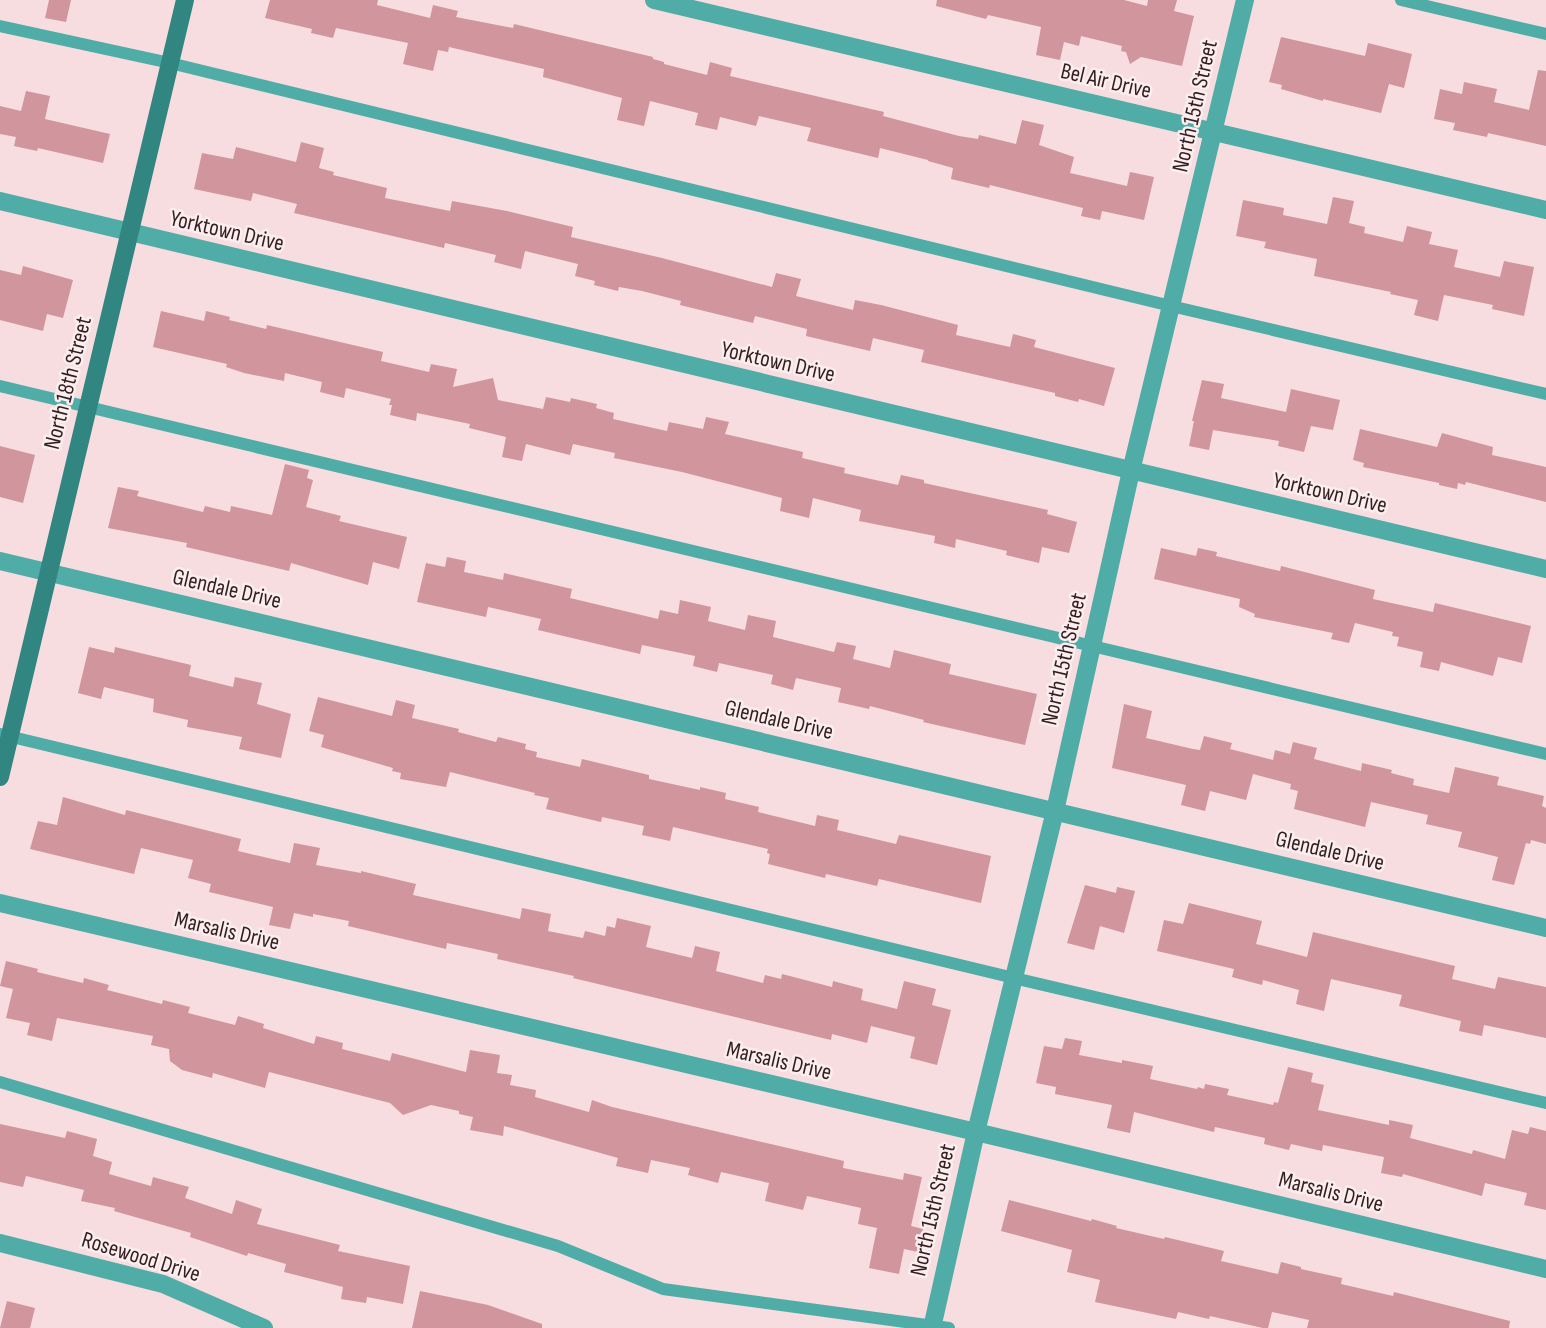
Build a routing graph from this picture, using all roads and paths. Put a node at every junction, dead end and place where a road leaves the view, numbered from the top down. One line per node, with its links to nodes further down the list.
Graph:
1 (185, 0): 7 (street, North 18th Street)
2 (654, 0): 8 (street, Bel Air Drive)
3 (1245, 0): 8 (street, North 15th Street)
4 (1401, 0): 6 (lane)
5 (0, 26): 7 (lane)
6 (1546, 34)
7 (170, 62): 11 (street, North 18th Street); 12 (lane)
8 (1214, 131): 10 (street, Bel Air Drive); 12 (street, North 15th Street)
9 (0, 201): 11 (street, Yorktown Drive)
10 (1546, 210)
11 (129, 233): 15 (street, North 18th Street); 16 (street, Yorktown Drive)
12 (1171, 306): 14 (lane); 16 (street, North 15th Street)
13 (0, 386): 15 (lane)
14 (1546, 394)
15 (87, 406): 19 (street, North 18th Street); 20 (lane)
16 (1131, 471): 18 (street, Yorktown Drive); 20 (street, North 15th Street)
17 (0, 561): 19 (street, Glendale Drive)
18 (1546, 569)
19 (47, 572): 21 (street, North 18th Street); 24 (street, Glendale Drive)
20 (1093, 644): 22 (lane); 24 (street, North 15th Street)
21 (5, 735): 23 (street, North 18th Street); 27 (lane)
22 (1546, 754)
23 (0, 777)
24 (1055, 811): 26 (street, Glendale Drive); 27 (street, North 15th Street)
25 (0, 903): 30 (street, Marsalis Drive)
26 (1546, 928)
27 (1014, 978): 29 (lane); 30 (street, North 15th Street)
28 (0, 1082): 33 (lane)
29 (1546, 1103)
30 (976, 1132): 32 (street, Marsalis Drive); 33 (street, North 15th Street)
31 (0, 1242): 34 (street, Rosewood Drive)
32 (1546, 1269)
33 (938, 1327)
34 (264, 1328)

